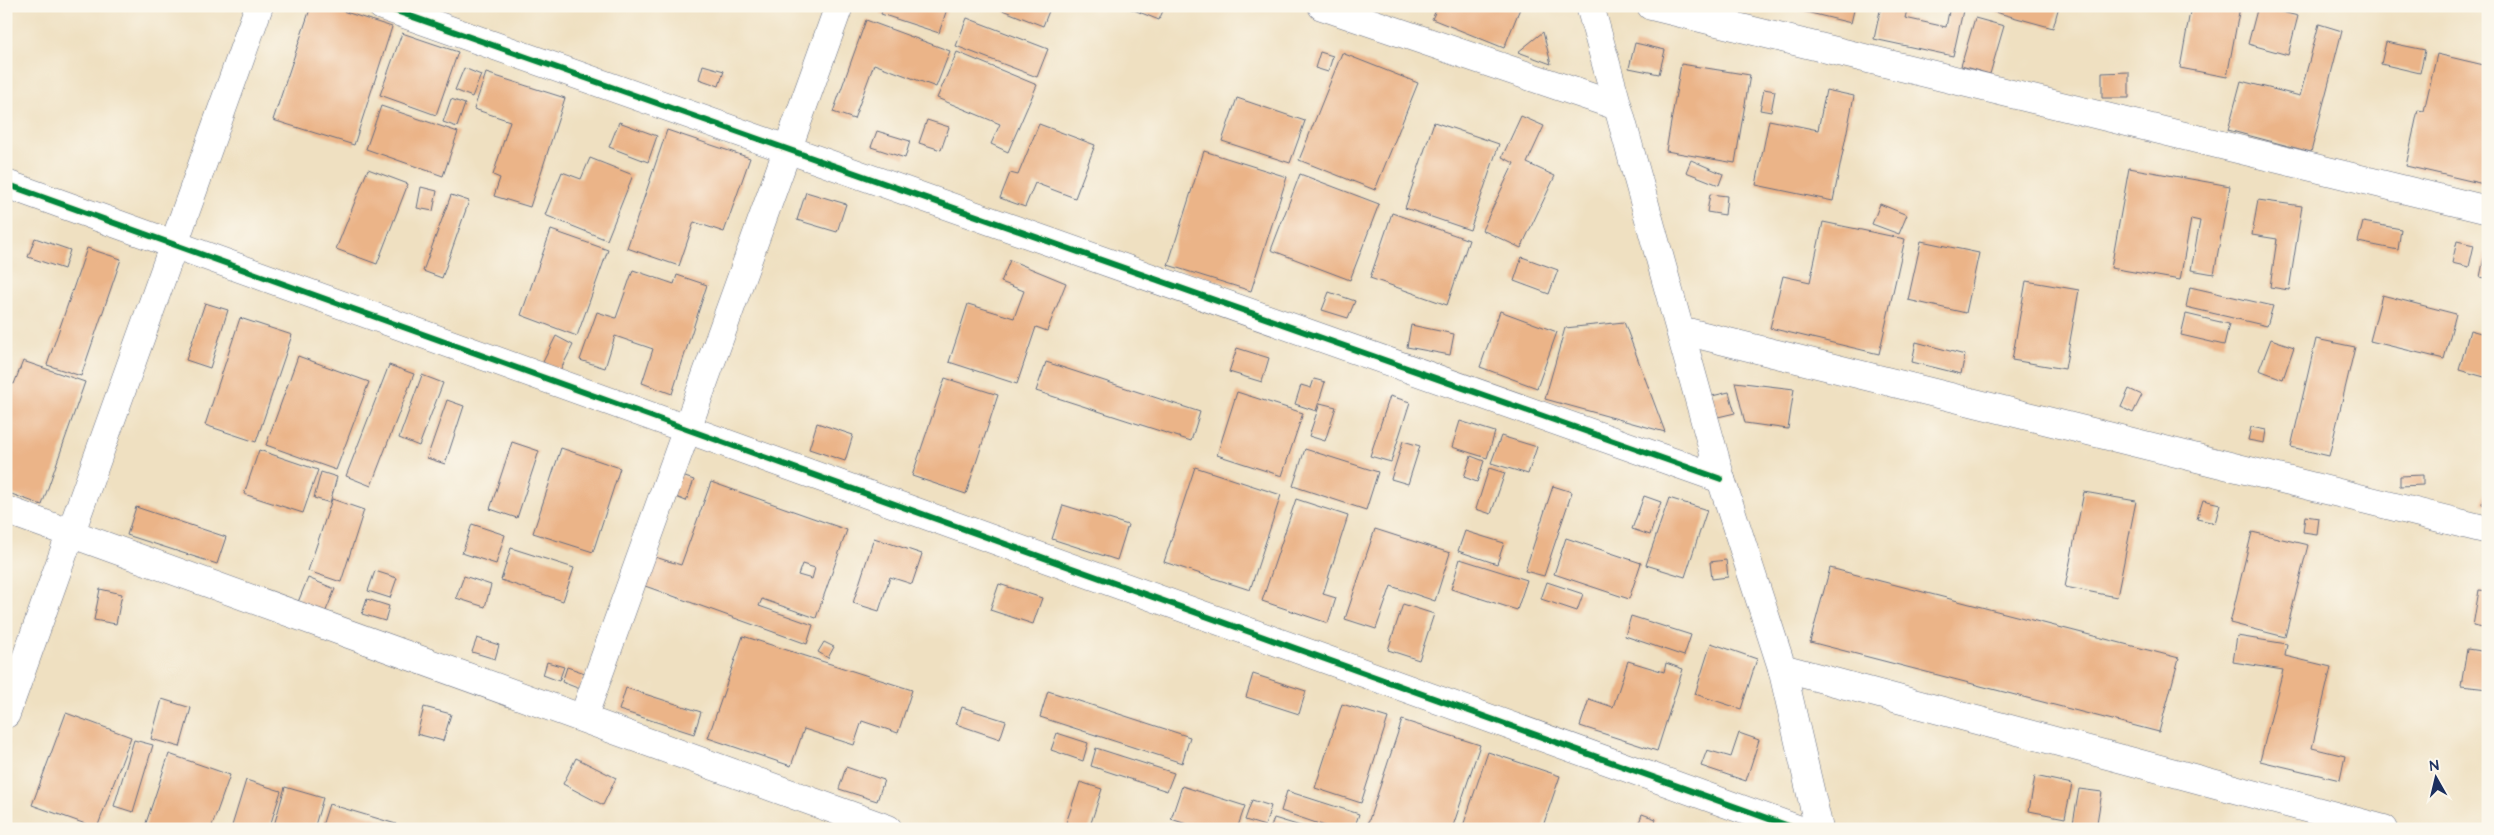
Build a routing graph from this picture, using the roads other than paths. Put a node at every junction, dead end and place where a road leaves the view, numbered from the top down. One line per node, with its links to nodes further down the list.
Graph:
1 (259, 6): 11 (street)
2 (382, 6): 8 (street)
3 (839, 6): 8 (street)
4 (1322, 6): 7 (street)
5 (1590, 6): 7 (street)
6 (1651, 6): 10 (street)
7 (1617, 106): 12 (street)
8 (787, 151): 13 (street); 14 (street)
9 (6, 184): 11 (street)
10 (2488, 210)
11 (174, 245): 13 (street); 17 (street)
12 (1680, 330): 14 (street); 16 (street)
13 (687, 429): 20 (street); 22 (street)
14 (1721, 479): 18 (street)
15 (6, 510): 17 (street)
16 (2488, 530)
17 (71, 533): 19 (street); 20 (street)
18 (1782, 668): 23 (street); 24 (street)
19 (6, 714)
20 (583, 718): 21 (street)
21 (888, 829)
22 (1797, 829)
23 (1819, 829)
24 (2384, 829)

